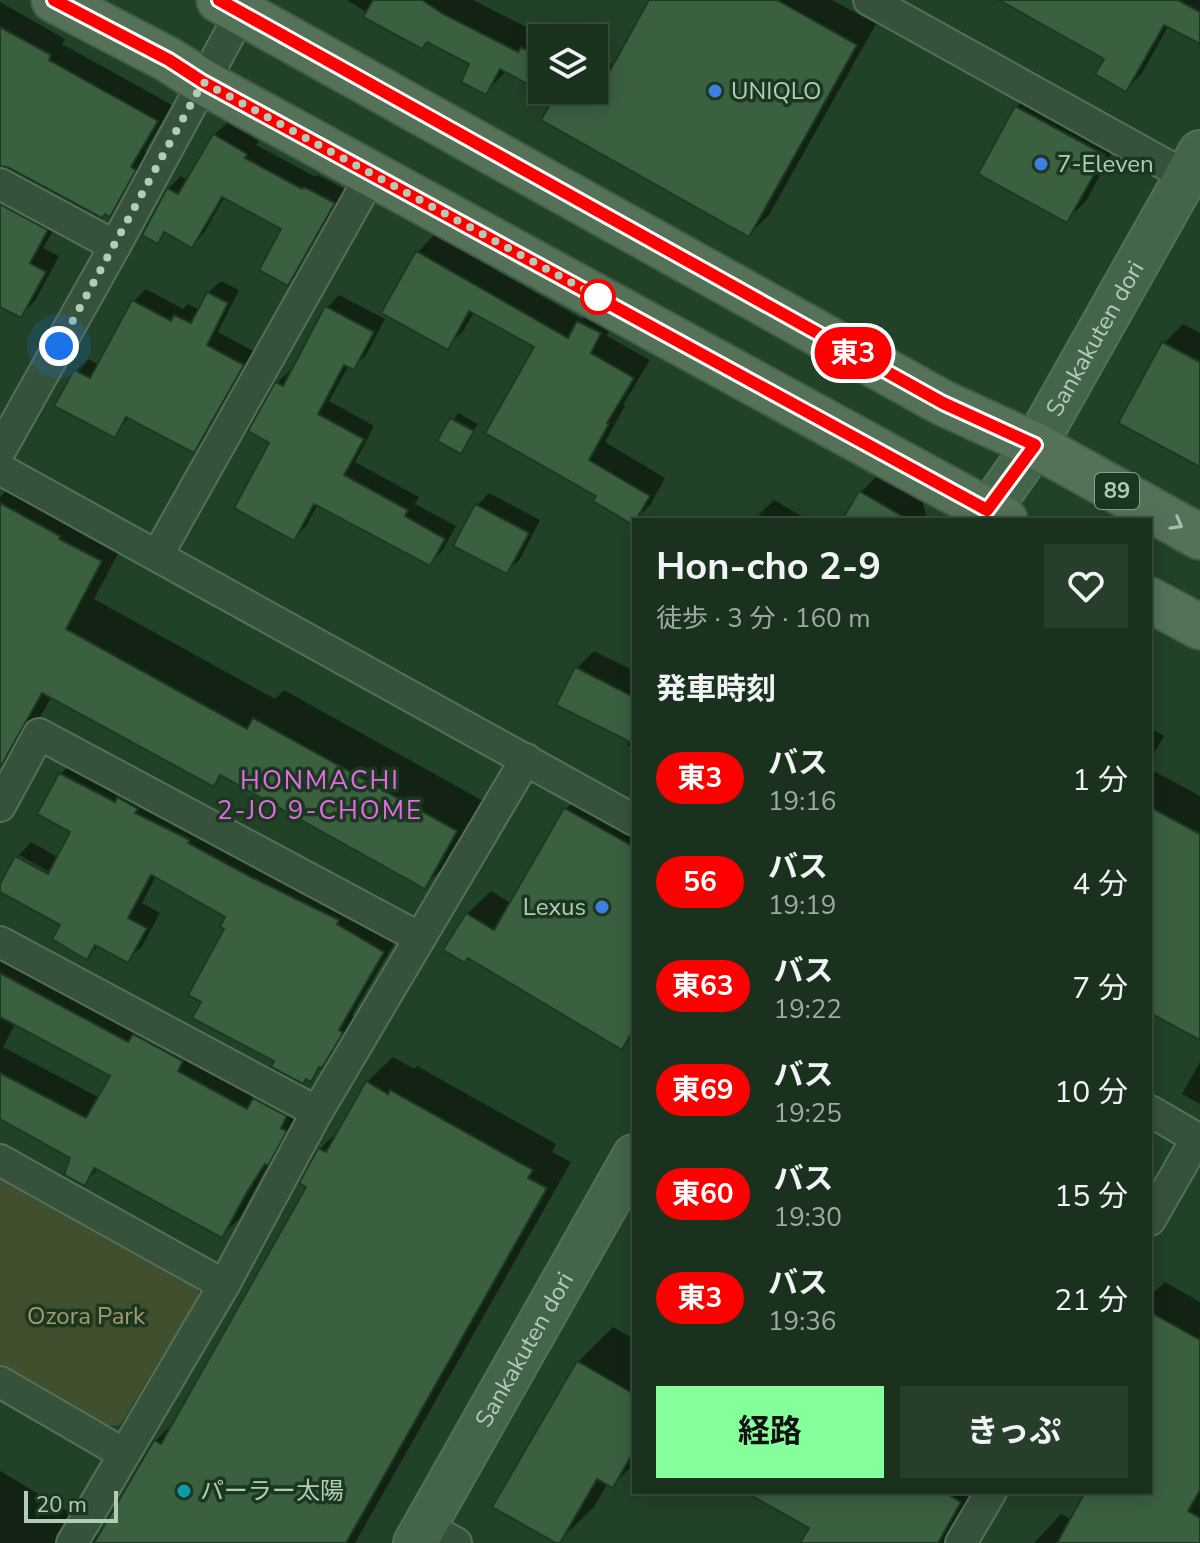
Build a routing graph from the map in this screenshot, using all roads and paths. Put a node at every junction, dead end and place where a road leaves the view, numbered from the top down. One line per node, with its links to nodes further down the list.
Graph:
1 (54, 0): 4 (main road)
2 (869, 0): 5 (street)
3 (236, 4): 4 (street); 9 (main road, 89)
4 (203, 82): 6 (main road); 8 (street)
5 (1193, 164): 9 (street, Sankakuten dori)
6 (372, 174): 12 (main road); 14 (street)
7 (0, 184): 8 (street)
8 (115, 246): 10 (street)
9 (1035, 445): 12 (street, Sankakuten dori); 13 (main road, 89, one-way to 13)
10 (0, 451)
11 (0, 469): 14 (street)
12 (992, 517)
13 (1200, 537)
14 (157, 556): 17 (street)
15 (1152, 601): 16 (main road)
16 (1200, 627)
17 (526, 759): 19 (street); 20 (street)
18 (0, 806): 20 (street)
19 (632, 819)
20 (420, 938): 22 (street)
21 (0, 942): 22 (street)
22 (317, 1112): 28 (street)
23 (1152, 1112): 24 (street)
24 (1199, 1139): 27 (street)
25 (0, 1160): 28 (street)
26 (632, 1160): 32 (street, Sankakuten dori)
27 (1152, 1217)
28 (224, 1285): 30 (street)
29 (0, 1382): 30 (street)
30 (124, 1454): 33 (street)
31 (990, 1494): 34 (street)
32 (432, 1537)
33 (72, 1543)
34 (961, 1543)

